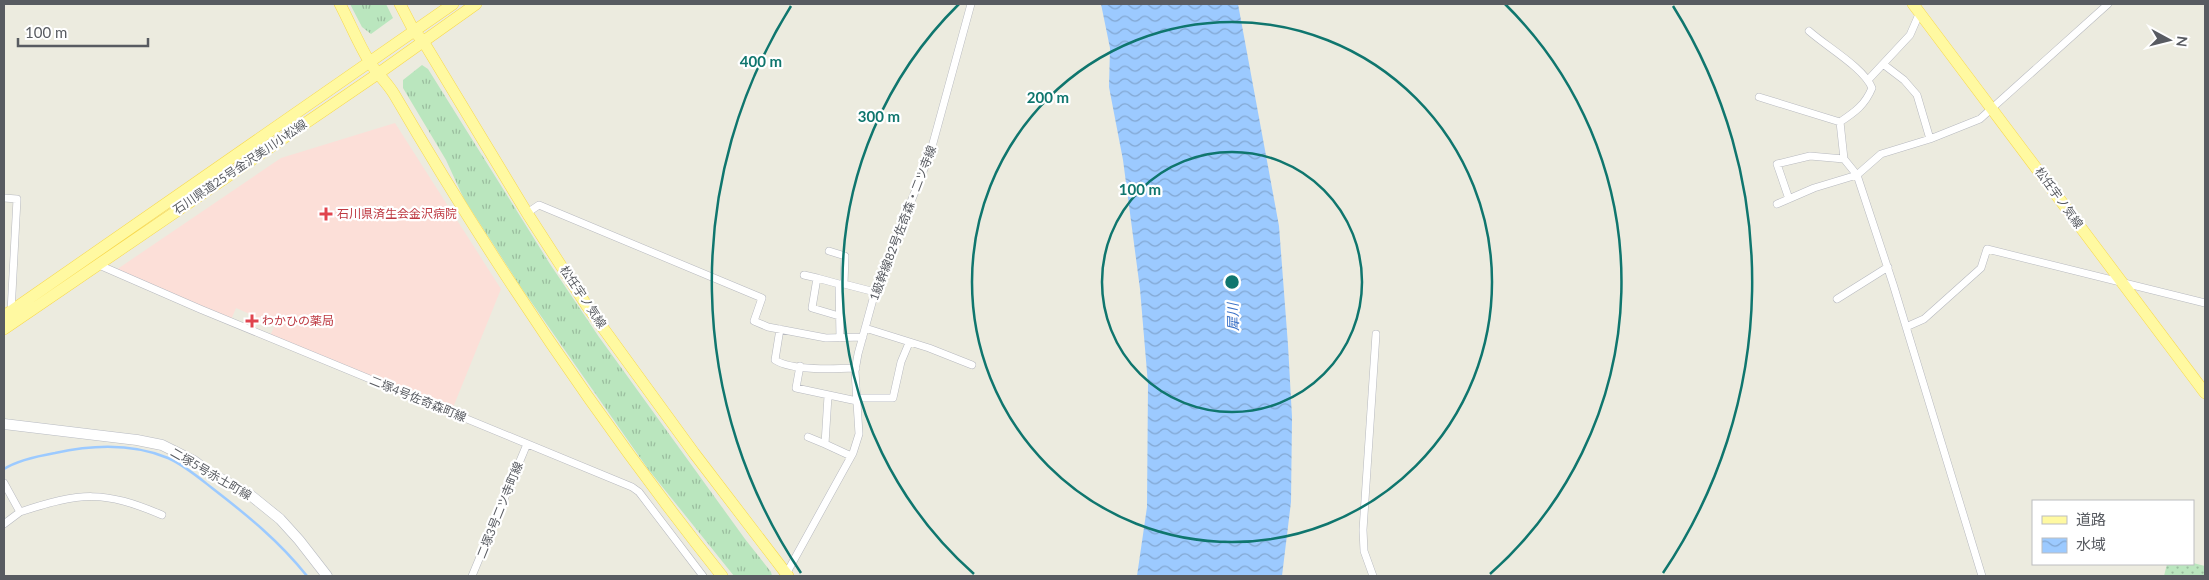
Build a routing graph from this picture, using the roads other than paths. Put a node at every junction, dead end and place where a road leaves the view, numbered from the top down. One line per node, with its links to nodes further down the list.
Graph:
1 (340, 4): 11 (main road)
2 (400, 4): 8 (main road, 松任宇ノ気線)
3 (453, 4): 8 (main road, 石川県道25号金沢美川小松線)
4 (476, 4): 10 (main road, 石川県道25号金沢美川小松線)
5 (971, 4): 32 (street, 1級幹線82号佐奇森・二ツ寺線)
6 (2108, 4): 16 (street)
7 (1916, 7): 12 (street); 16 (main road, 松任宇ノ気線)
8 (414, 31): 10 (main road, 松任宇ノ気線); 11 (main road, 石川県道25号金沢美川小松線)
9 (1809, 31): 14 (street)
10 (423, 41): 13 (main road, 石川県道25号金沢美川小松線); 24 (main road, 松任宇ノ気線)
11 (370, 63): 13 (main road); 35 (main road, 石川県道25号金沢美川小松線)
12 (1883, 64): 14 (street); 18 (street)
13 (379, 73): 26 (main road, 石川県道25号金沢美川小松線); 56 (main road)
14 (1868, 80): 17 (street)
15 (1759, 97): 17 (street)
16 (1992, 109): 18 (street); 30 (main road, 松任宇ノ気線)
17 (1840, 122): 19 (street)
18 (1930, 139): 20 (street)
19 (1844, 159): 20 (street); 22 (street)
20 (1857, 175): 22 (street); 27 (street)
21 (4, 198): 35 (street)
22 (1789, 199): 23 (street)
23 (1777, 204)
24 (527, 213): 40 (street); 66 (main road, 松任宇ノ気線)
25 (829, 250): 31 (street)
26 (99, 265): 39 (main road, 石川県道25号金沢美川小松線); 53 (street, 二塚4号佐奇森町線)
27 (1888, 267): 33 (street); 37 (street)
28 (804, 275): 29 (street)
29 (817, 278): 31 (street); 36 (street)
30 (2122, 283): 34 (street); 37 (street); 48 (main road, 松任宇ノ気線)
31 (841, 284): 32 (street); 36 (street)
32 (875, 292): 38 (street, 1級幹線82号佐奇森・二ツ寺線)
33 (1838, 299)
34 (2205, 303)
35 (7, 314)
36 (840, 316): 43 (street)
37 (1906, 326): 68 (street)
38 (865, 328): 42 (street, 1級幹線82号佐奇森・二ツ寺線); 44 (street)
39 (4, 329)
40 (780, 329): 43 (street); 46 (street)
41 (1376, 334): 67 (street)
42 (863, 337): 43 (street); 47 (street, 1級幹線82号佐奇森・二ツ寺線)
43 (840, 338)
44 (909, 343): 45 (street); 50 (street)
45 (972, 365)
46 (800, 366): 47 (street); 49 (street)
47 (856, 368): 50 (street, 1級幹線82号佐奇森・二ツ寺線)
48 (2205, 393)
49 (828, 396): 50 (street); 54 (street)
50 (857, 400): 55 (street, 1級幹線82号佐奇森・二ツ寺線)
51 (4, 424): 62 (street, 二塚5号赤土町線)
52 (808, 437): 54 (street)
53 (527, 444): 58 (street, 二塚4号佐奇森町線); 63 (street, 二塚3号二ツ寺町線)
54 (825, 444): 55 (street)
55 (852, 456): 66 (street, 1級幹線82号佐奇森・二ツ寺線)
56 (650, 483): 58 (street); 65 (main road)
57 (4, 484): 59 (street)
58 (632, 487): 64 (street, 二塚4号佐奇森町線)
59 (20, 512): 60 (street); 61 (street)
60 (162, 515)
61 (4, 524)
62 (327, 576)
63 (472, 576)
64 (703, 576)
65 (722, 576)
66 (786, 576)
67 (1373, 576)
68 (1982, 576)

